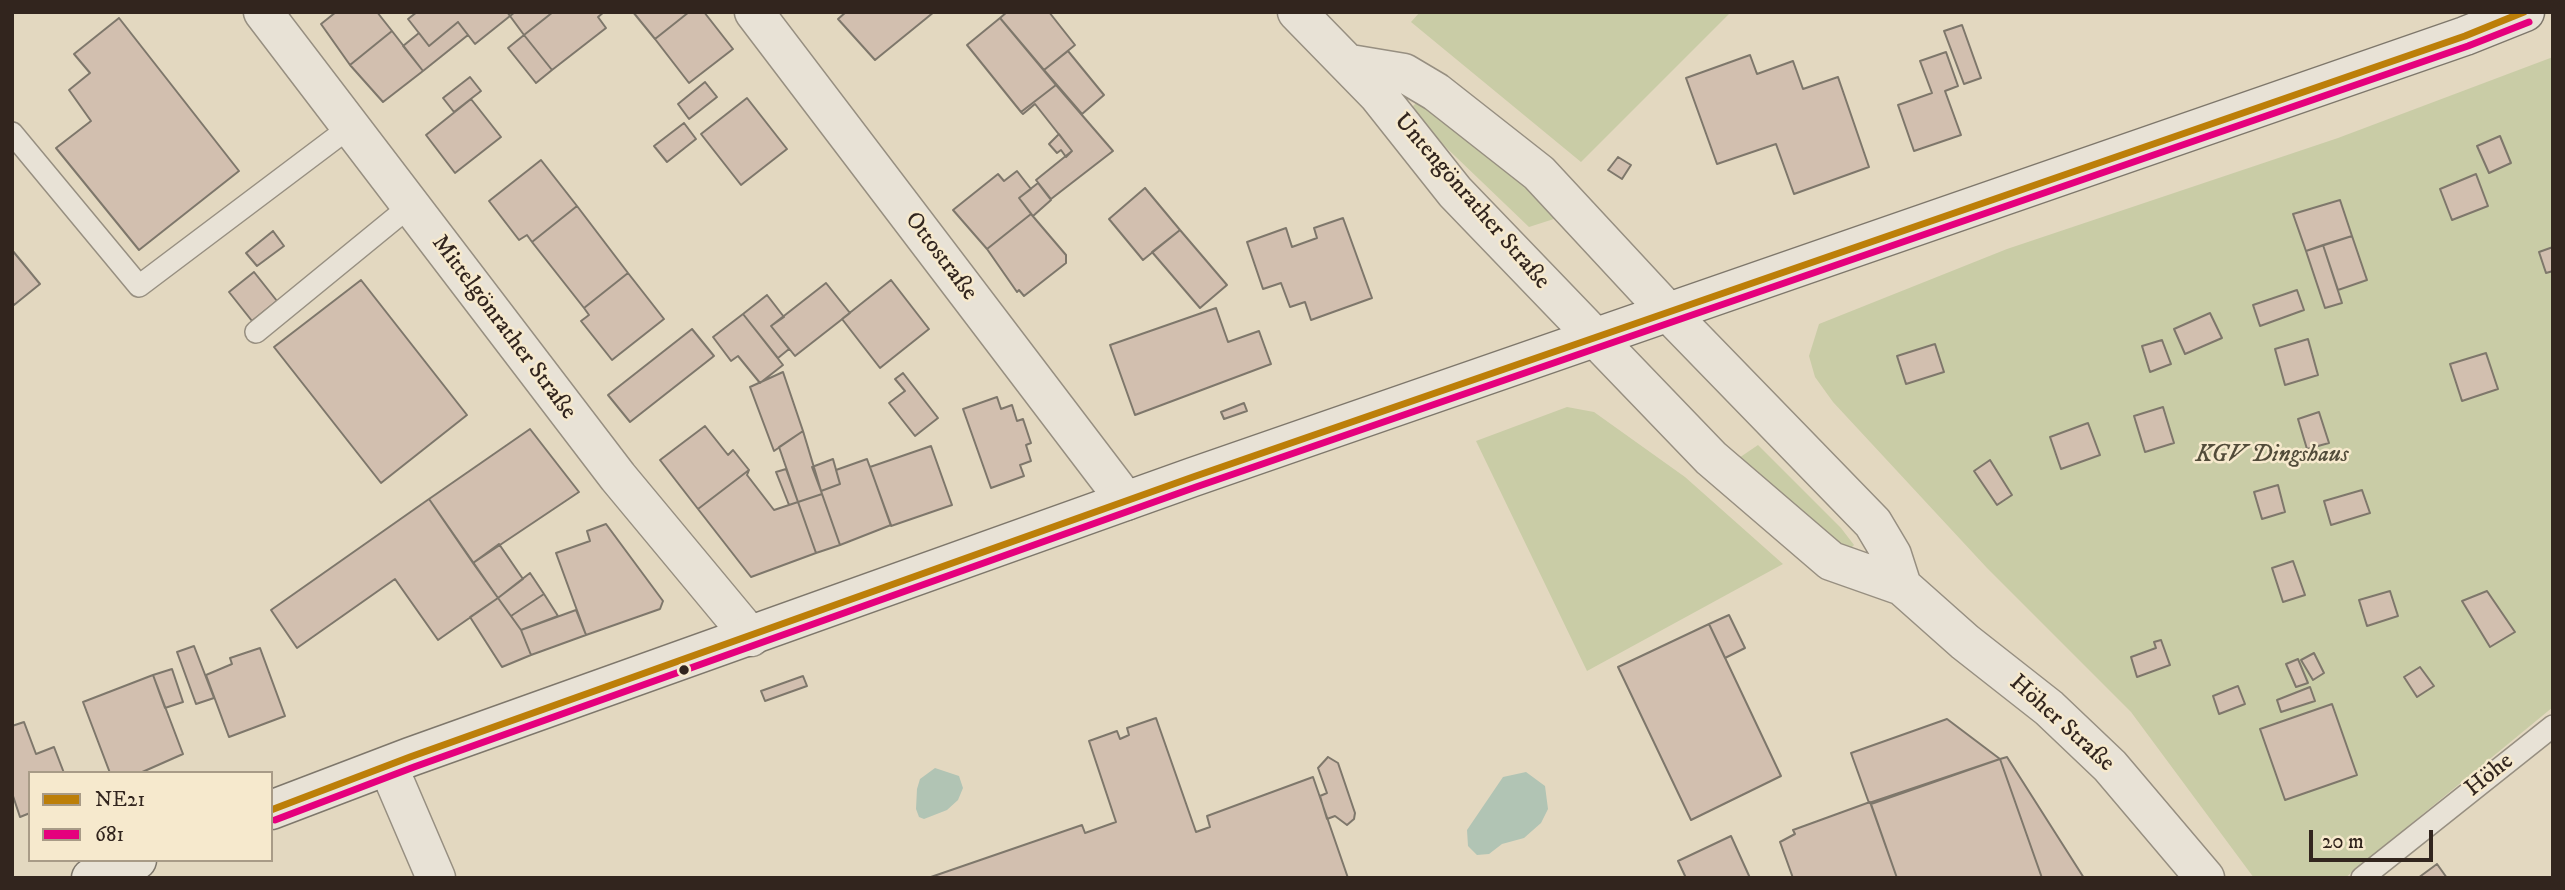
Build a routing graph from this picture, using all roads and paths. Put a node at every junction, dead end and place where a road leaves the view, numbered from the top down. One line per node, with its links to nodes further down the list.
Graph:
1 (263, 12): 6 (street, Mittelgönrather Straße)
2 (754, 12): 12 (street, Ottostraße)
3 (1297, 12): 5 (street, Untengönrather Straße)
4 (2525, 12): 9 (street)
5 (1350, 64): 9 (street, Untengönrather Straße); 11 (street, Untengönrather Straße)
6 (350, 127): 7 (lane); 8 (street, Mittelgönrather Straße)
7 (12, 133)
8 (410, 206): 10 (lane); 14 (street, Mittelgönrather Straße)
9 (1668, 312): 11 (street); 13 (street, Höher Straße)
10 (256, 332)
11 (1594, 339): 12 (street); 13 (street, Höher Straße)
12 (1126, 501): 14 (street)
13 (1902, 586): 21 (street, Höher Straße)
14 (751, 637): 16 (street)
15 (2553, 726): 22 (lane, Höhe)
16 (388, 766): 17 (street); 20 (street)
17 (273, 809)
18 (132, 862): 19 (street)
19 (91, 878)
20 (436, 878)
21 (2205, 878)
22 (2362, 878)

